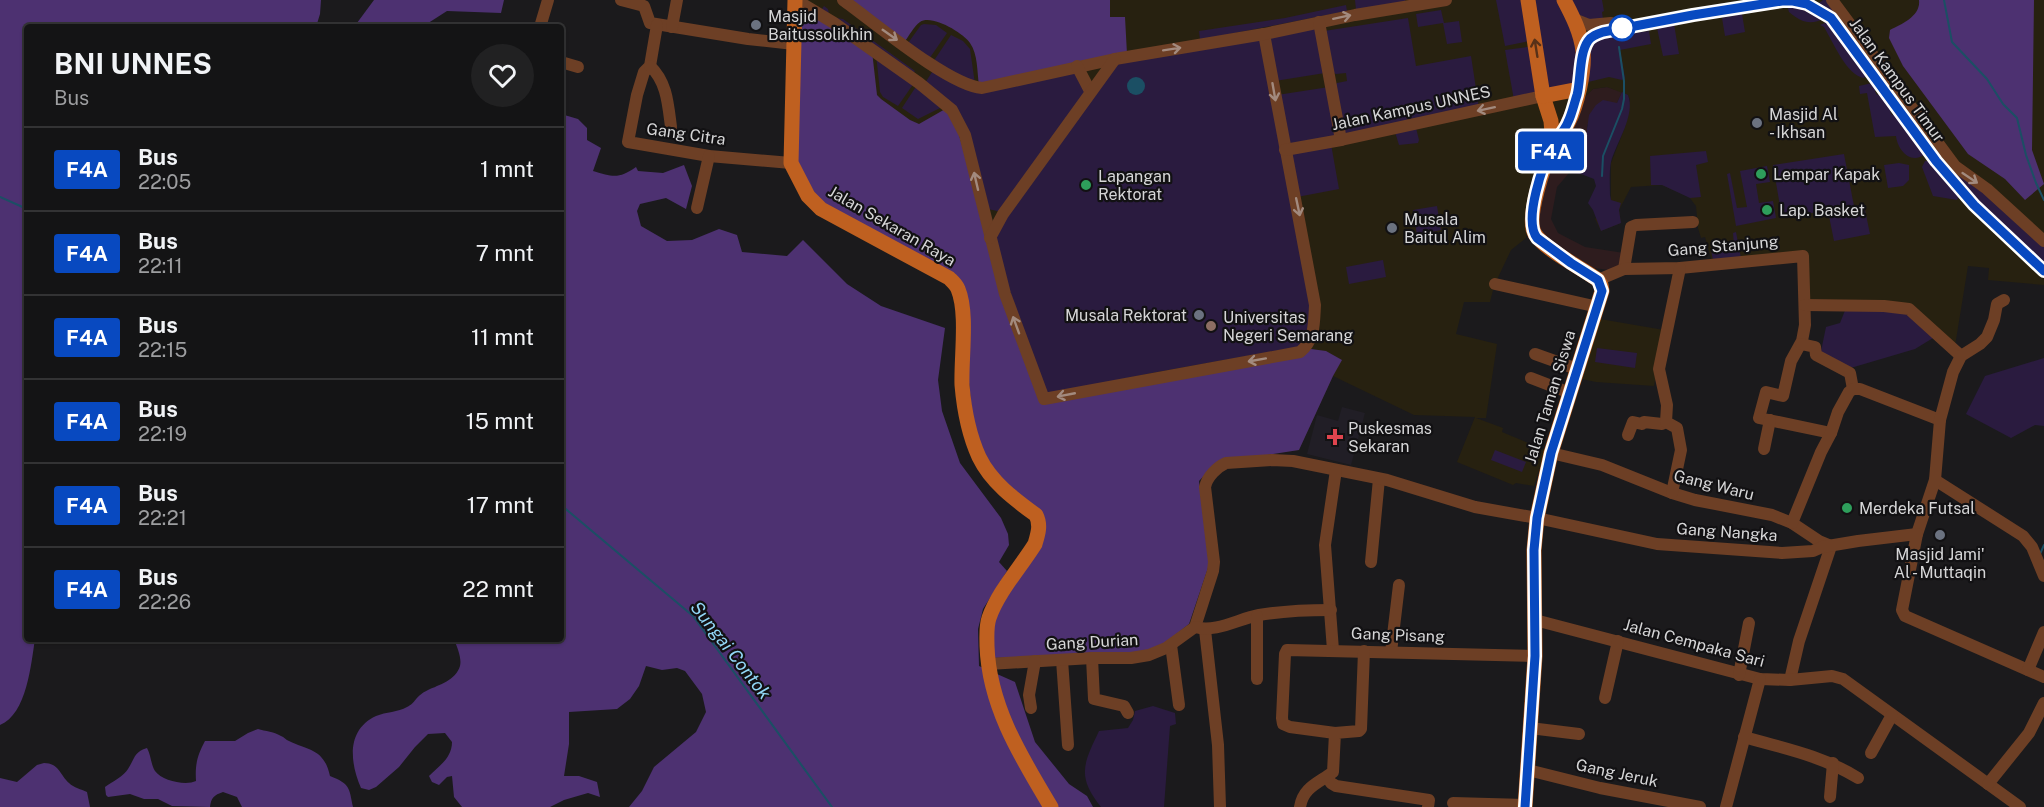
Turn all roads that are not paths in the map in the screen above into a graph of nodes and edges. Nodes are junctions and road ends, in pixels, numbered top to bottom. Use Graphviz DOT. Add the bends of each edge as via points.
graph roads {
  1 [pos="548,0"];
  2 [pos="621,0"];
  3 [pos="677,0"];
  4 [pos="843,0"];
  5 [pos="1446,0"];
  6 [pos="1528,0"];
  7 [pos="1564,0"];
  8 [pos="1739,0"];
  9 [pos="1832,0"];
  10 [pos="800,1"];
  11 [pos="1815,3"];
  12 [pos="1709,8"];
  13 [pos="1676,13"];
  14 [pos="1574,19"];
  15 [pos="1319,22"];
  16 [pos="541,24"];
  17 [pos="657,25"];
  18 [pos="672,27"];
  19 [pos="1264,34"];
  20 [pos="794,44"];
  21 [pos="1583,52"];
  22 [pos="1114,59"];
  23 [pos="564,63"];
  24 [pos="650,66"];
  25 [pos="1077,66"];
  26 [pos="578,67"];
  27 [pos="1579,89"];
  28 [pos="1090,91"];
  29 [pos="1543,96"];
  30 [pos="671,127"];
  31 [pos="1341,140"];
  32 [pos="1553,145"];
  33 [pos="1286,150"];
  34 [pos="709,156"];
  35 [pos="791,163"];
  36 [pos="1990,193"];
  37 [pos="1976,206"];
  38 [pos="697,208"];
  39 [pos="982,210"];
  40 [pos="1003,214"];
  41 [pos="1693,222"];
  42 [pos="990,238"];
  43 [pos="2044,241"];
  44 [pos="1680,267"];
  45 [pos="1624,269"];
  46 [pos="2044,271"];
  47 [pos="1598,280"];
  48 [pos="1495,284"];
  49 [pos="2004,300"];
  50 [pos="1805,305"];
  51 [pos="1598,307"];
  52 [pos="1801,344"];
  53 [pos="1535,354"];
  54 [pos="1961,356"];
  55 [pos="1578,369"];
  56 [pos="1531,378"];
  57 [pos="1852,389"];
  58 [pos="1570,393"];
  59 [pos="1765,419"];
  60 [pos="1940,420"];
  61 [pos="1666,422"];
  62 [pos="1831,433"];
  63 [pos="1628,435"];
  64 [pos="1764,449"];
  65 [pos="1551,453"];
  66 [pos="1336,470"];
  67 [pos="1379,479"];
  68 [pos="1935,480"];
  69 [pos="1672,494"];
  70 [pos="1537,518"];
  71 [pos="1792,523"];
  72 [pos="1917,534"];
  73 [pos="1831,546"];
  74 [pos="2040,555"];
  75 [pos="1371,562"];
  76 [pos="1399,585"];
  77 [pos="1330,610"];
  78 [pos="1257,616"];
  79 [pos="1535,620"];
  80 [pos="1749,623"];
  81 [pos="1200,629"];
  82 [pos="2044,632"];
  83 [pos="1618,641"];
  84 [pos="1171,645"];
  85 [pos="1333,650"];
  86 [pos="1364,651"];
  87 [pos="1391,652"];
  88 [pos="1535,656"];
  89 [pos="1092,658"];
  90 [pos="1062,660"];
  91 [pos="1035,661"];
  92 [pos="988,664"];
  93 [pos="2028,670"];
  94 [pos="1739,675"];
  95 [pos="2044,677"];
  96 [pos="1257,679"];
  97 [pos="1760,679"];
  98 [pos="1790,680"];
  99 [pos="1605,698"];
  100 [pos="2044,703"];
  101 [pos="1179,705"];
  102 [pos="1031,708"];
  103 [pos="1128,713"];
  104 [pos="1892,715"];
  105 [pos="1530,728"];
  106 [pos="1335,733"];
  107 [pos="1579,734"];
  108 [pos="1744,737"];
  109 [pos="1068,745"];
  110 [pos="1871,753"];
  111 [pos="1833,763"];
  112 [pos="1528,770"];
  113 [pos="1327,777"];
  114 [pos="1858,778"];
  115 [pos="1988,784"];
  116 [pos="1830,801"];
  117 [pos="1453,803"];
  118 [pos="1429,804"];
  119 [pos="1525,806"];
  120 [pos="1051,807"];
  121 [pos="1220,807"];
  122 [pos="1300,807"];
  123 [pos="1700,807"];
  124 [pos="1726,807"];
  125 [pos="2020,807"];
  1 -- 16 [label="street"];
  2 -- 17 [label="street" via="644,6 650,23"];
  3 -- 18 [label="street"];
  4 -- 25 [label="street, one-way" via="927,62 971,86 988,87"];
  15 -- 5 [label="street, one-way"];
  29 -- 6 [label="main road, one-way"];
  7 -- 14 [label="main road"];
  8 -- 12 [label="street"];
  9 -- 36 [label="street, Jalan Kampus Timur, one-way" via="1947,158"];
  10 -- 20 [label="main road"];
  39 -- 10 [label="street, one-way" via="965,135 952,110"];
  11 -- 12 [label="street, Jalan Kampus Timur" via="1782,1"];
  11 -- 37 [label="street, Jalan Kampus Timur" via="1835,22 1915,133"];
  12 -- 13 [label="street"];
  13 -- 14 [label="street" via="1598,25"];
  13 -- 21 [label="street" via="1603,32 1590,38"];
  14 -- 21 [label="main road"];
  15 -- 19 [label="street"];
  15 -- 31 [label="street"];
  17 -- 18 [label="street"];
  17 -- 24 [label="street, Gang Citra"];
  18 -- 20 [label="street"];
  22 -- 19 [label="street, one-way"];
  19 -- 33 [label="street, one-way"];
  20 -- 35 [label="main road"];
  21 -- 27 [label="main road"];
  22 -- 25 [label="street"];
  22 -- 28 [label="street"];
  23 -- 26 [label="street"];
  24 -- 30 [label="street" via="662,81"];
  24 -- 34 [label="street, Gang Citra" via="644,72 627,141"];
  25 -- 28 [label="street"];
  27 -- 29 [label="main road"];
  27 -- 32 [label="main road" via="1568,122"];
  28 -- 40 [label="street"];
  29 -- 31 [label="street, Jalan Kampus UNNES, one-way"];
  29 -- 32 [label="main road"];
  31 -- 33 [label="street, Jalan Kampus UNNES"];
  32 -- 47 [label="main road" via="1538,186 1532,228 1537,238"];
  33 -- 42 [label="street, one-way" via="1315,305 1314,332 1300,352 1044,399 1005,294"];
  34 -- 35 [label="street, Gang Citra"];
  34 -- 38 [label="street"];
  35 -- 92 [label="main road, Jalan Sekaran Raya" via="808,196 821,209 949,278 958,290 962,386 971,433 987,470 1002,488 1036,515 1039,527 1035,544 989,617"];
  36 -- 37 [label="street" via="1986,206"];
  36 -- 43 [label="street, Jalan Kampus Timur"];
  37 -- 46 [label="street, Jalan Kampus Timur"];
  39 -- 40 [label="street"];
  39 -- 42 [label="street"];
  40 -- 42 [label="street"];
  41 -- 45 [label="street" via="1631,227"];
  44 -- 45 [label="street, Gang Stanjung"];
  44 -- 50 [label="street, Gang Stanjung" via="1802,256"];
  44 -- 61 [label="street" via="1659,369 1667,405"];
  45 -- 47 [label="street, Gang Stanjung"];
  47 -- 51 [label="main road, Jalan Taman Siswa" via="1602,291"];
  48 -- 51 [label="street"];
  49 -- 54 [label="street" via="1997,304 1987,337"];
  50 -- 52 [label="street"];
  50 -- 54 [label="street" via="1909,309"];
  51 -- 55 [label="main road, Jalan Taman Siswa"];
  52 -- 57 [label="street" via="1815,347 1816,355 1850,373"];
  52 -- 59 [label="street" via="1791,361 1784,396 1766,392"];
  53 -- 55 [label="street"];
  54 -- 60 [label="street" via="1950,379"];
  55 -- 58 [label="main road, Jalan Taman Siswa"];
  56 -- 58 [label="street"];
  57 -- 60 [label="street"];
  57 -- 62 [label="street"];
  58 -- 65 [label="main road, Jalan Taman Siswa"];
  59 -- 62 [label="street"];
  59 -- 64 [label="street"];
  60 -- 68 [label="street"];
  61 -- 63 [label="street" via="1633,422"];
  61 -- 69 [label="street" via="1678,429 1681,445"];
  62 -- 71 [label="street"];
  65 -- 69 [label="street, Gang Waru" via="1602,465"];
  65 -- 70 [label="main road, Jalan Taman Siswa"];
  66 -- 67 [label="street, Gang Nangka"];
  66 -- 77 [label="street, Gang Pisang" via="1325,545"];
  66 -- 81 [label="street, Gang Nangka" via="1293,461 1226,463 1208,480 1205,487 1214,562"];
  67 -- 70 [label="street, Gang Nangka" via="1475,507"];
  67 -- 75 [label="street"];
  68 -- 72 [label="street"];
  68 -- 74 [label="street" via="2019,532"];
  69 -- 71 [label="street, Gang Waru" via="1772,515"];
  70 -- 73 [label="street, Gang Nangka" via="1657,544 1782,553"];
  70 -- 79 [label="main road, Jalan Taman Siswa"];
  71 -- 73 [label="street, Gang Waru"];
  72 -- 73 [label="street, Gang Nangka"];
  72 -- 93 [label="street" via="1902,610 1908,619"];
  73 -- 98 [label="street"];
  76 -- 87 [label="street"];
  77 -- 78 [label="street, Gang Durian"];
  77 -- 85 [label="street, Gang Pisang"];
  78 -- 81 [label="street, Gang Durian"];
  78 -- 96 [label="street"];
  79 -- 83 [label="street, Jalan Cempaka Sari"];
  79 -- 88 [label="main road, Jalan Taman Siswa"];
  80 -- 94 [label="street"];
  81 -- 84 [label="street, Gang Durian"];
  81 -- 121 [label="street" via="1218,745"];
  82 -- 93 [label="street"];
  83 -- 94 [label="street, Jalan Cempaka Sari"];
  83 -- 99 [label="street"];
  84 -- 89 [label="street, Gang Durian" via="1158,653 1131,658"];
  84 -- 101 [label="street"];
  85 -- 86 [label="street, Gang Pisang"];
  85 -- 106 [label="street" via="1287,650 1282,720 1290,727"];
  86 -- 87 [label="street, Gang Pisang"];
  86 -- 106 [label="street" via="1361,729"];
  87 -- 88 [label="street, Gang Pisang"];
  88 -- 105 [label="main road, Jalan Taman Siswa"];
  89 -- 90 [label="street, Gang Durian"];
  89 -- 103 [label="street" via="1094,699 1124,705"];
  90 -- 91 [label="street, Gang Durian"];
  90 -- 109 [label="street"];
  91 -- 92 [label="street, Gang Durian"];
  91 -- 102 [label="street" via="1029,695"];
  92 -- 120 [label="main road, Jalan Sekaran Raya" via="995,696 1018,752"];
  93 -- 95 [label="street"];
  94 -- 97 [label="street, Jalan Cempaka Sari"];
  97 -- 98 [label="street, Jalan Cempaka Sari"];
  97 -- 108 [label="street"];
  98 -- 104 [label="street, Jalan Cempaka Sari" via="1837,676"];
  100 -- 115 [label="street" via="2029,733"];
  104 -- 110 [label="street"];
  104 -- 115 [label="street, Jalan Cempaka Sari"];
  105 -- 107 [label="street"];
  105 -- 112 [label="main road, Jalan Taman Siswa"];
  106 -- 113 [label="street" via="1334,769"];
  108 -- 111 [label="street"];
  108 -- 124 [label="street"];
  111 -- 114 [label="street"];
  111 -- 116 [label="street"];
  112 -- 119 [label="main road, Jalan Taman Siswa"];
  112 -- 123 [label="street, Gang Jeruk"];
  113 -- 118 [label="street" via="1336,786"];
  113 -- 122 [label="street" via="1308,788"];
  115 -- 125 [label="street, Jalan Cempaka Sari"];
  117 -- 119 [label="street"];
}
